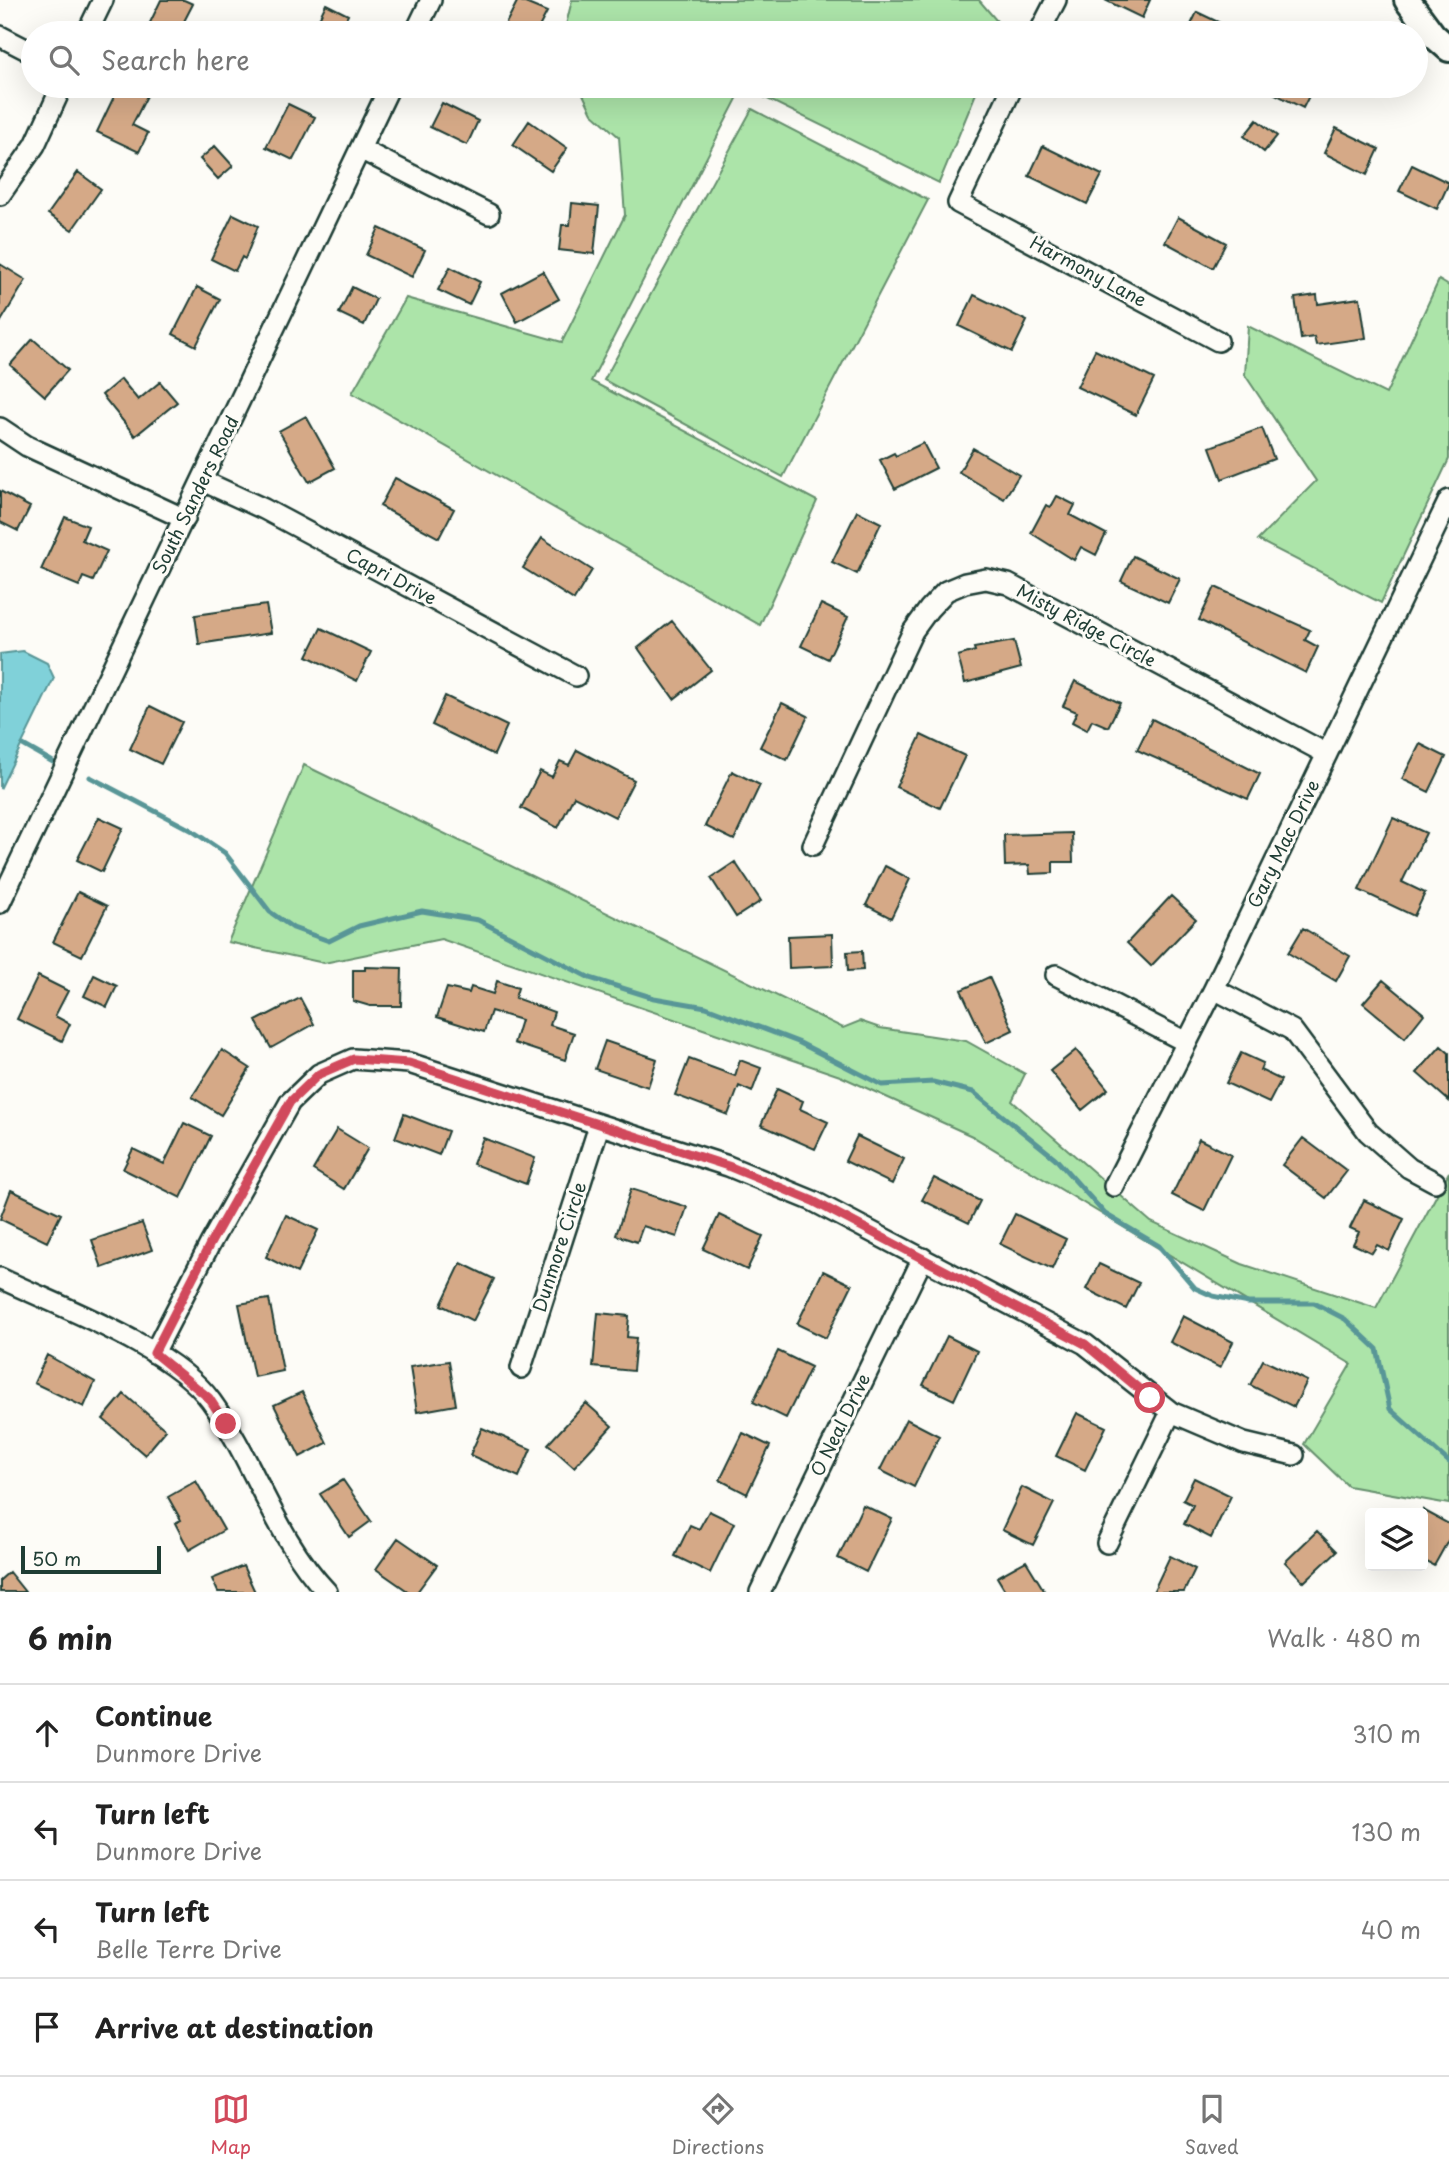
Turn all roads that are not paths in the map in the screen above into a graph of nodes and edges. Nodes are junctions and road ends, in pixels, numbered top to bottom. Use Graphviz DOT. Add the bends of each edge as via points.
graph roads {
  1 [pos="103,0"];
  2 [pos="431,0"];
  3 [pos="1056,0"];
  4 [pos="1407,0"];
  5 [pos="93,21"];
  6 [pos="421,21"];
  7 [pos="1045,21"];
  8 [pos="1423,21"];
  9 [pos="1428,27"];
  10 [pos="0,36"];
  11 [pos="21,47"];
  12 [pos="1449,49"];
  13 [pos="57,98"];
  14 [pos="384,98"];
  15 [pos="1007,98"];
  16 [pos="360,149"];
  17 [pos="0,195"];
  18 [pos="489,214"];
  19 [pos="1218,341"];
  20 [pos="0,428"];
  21 [pos="204,481"];
  22 [pos="1449,500"];
  23 [pos="185,519"];
  24 [pos="576,676"];
  25 [pos="1327,754"];
  26 [pos="813,845"];
  27 [pos="0,903"];
  28 [pos="1056,975"];
  29 [pos="1214,989"];
  30 [pos="1186,1042"];
  31 [pos="599,1126"];
  32 [pos="1436,1182"];
  33 [pos="1114,1186"];
  34 [pos="923,1258"];
  35 [pos="0,1278"];
  36 [pos="154,1353"];
  37 [pos="522,1368"];
  38 [pos="1171,1412"];
  39 [pos="1294,1455"];
  40 [pos="1107,1543"];
  41 [pos="327,1592"];
  42 [pos="760,1592"];
  1 -- 5 [label="street"];
  2 -- 6 [label="street"];
  3 -- 7 [label="street"];
  4 -- 8 [label="street"];
  9 -- 12 [label="street"];
  10 -- 11 [label="street"];
  13 -- 17 [label="street" via="35,145"];
  14 -- 16 [label="street, South Sanders Road"];
  15 -- 19 [label="street, Harmony Lane" via="958,203"];
  16 -- 18 [label="street"];
  16 -- 21 [label="street, South Sanders Road"];
  20 -- 23 [label="street" via="27,446"];
  21 -- 23 [label="street, South Sanders Road"];
  21 -- 24 [label="street, Capri Drive"];
  22 -- 25 [label="street, Gary Mac Drive"];
  23 -- 27 [label="street, South Sanders Road"];
  25 -- 26 [label="street, Misty Ridge Circle" via="1008,584 986,579 946,592 913,631"];
  25 -- 29 [label="street, Gary Mac Drive"];
  28 -- 30 [label="street"];
  29 -- 30 [label="street, Gary Mac Drive"];
  29 -- 32 [label="street" via="1292,1030 1368,1132 1409,1168"];
  30 -- 33 [label="street, Gary Mac Drive"];
  31 -- 34 [label="street" via="728,1166 813,1201"];
  31 -- 36 [label="street" via="409,1063 354,1059 319,1074 290,1102"];
  31 -- 37 [label="street, Dunmore Circle"];
  34 -- 38 [label="street" via="1085,1344"];
  34 -- 42 [label="street, O Neal Drive"];
  35 -- 36 [label="street"];
  36 -- 41 [label="street" via="209,1398 289,1546"];
  38 -- 39 [label="street" via="1244,1443"];
  38 -- 40 [label="street"];
}
